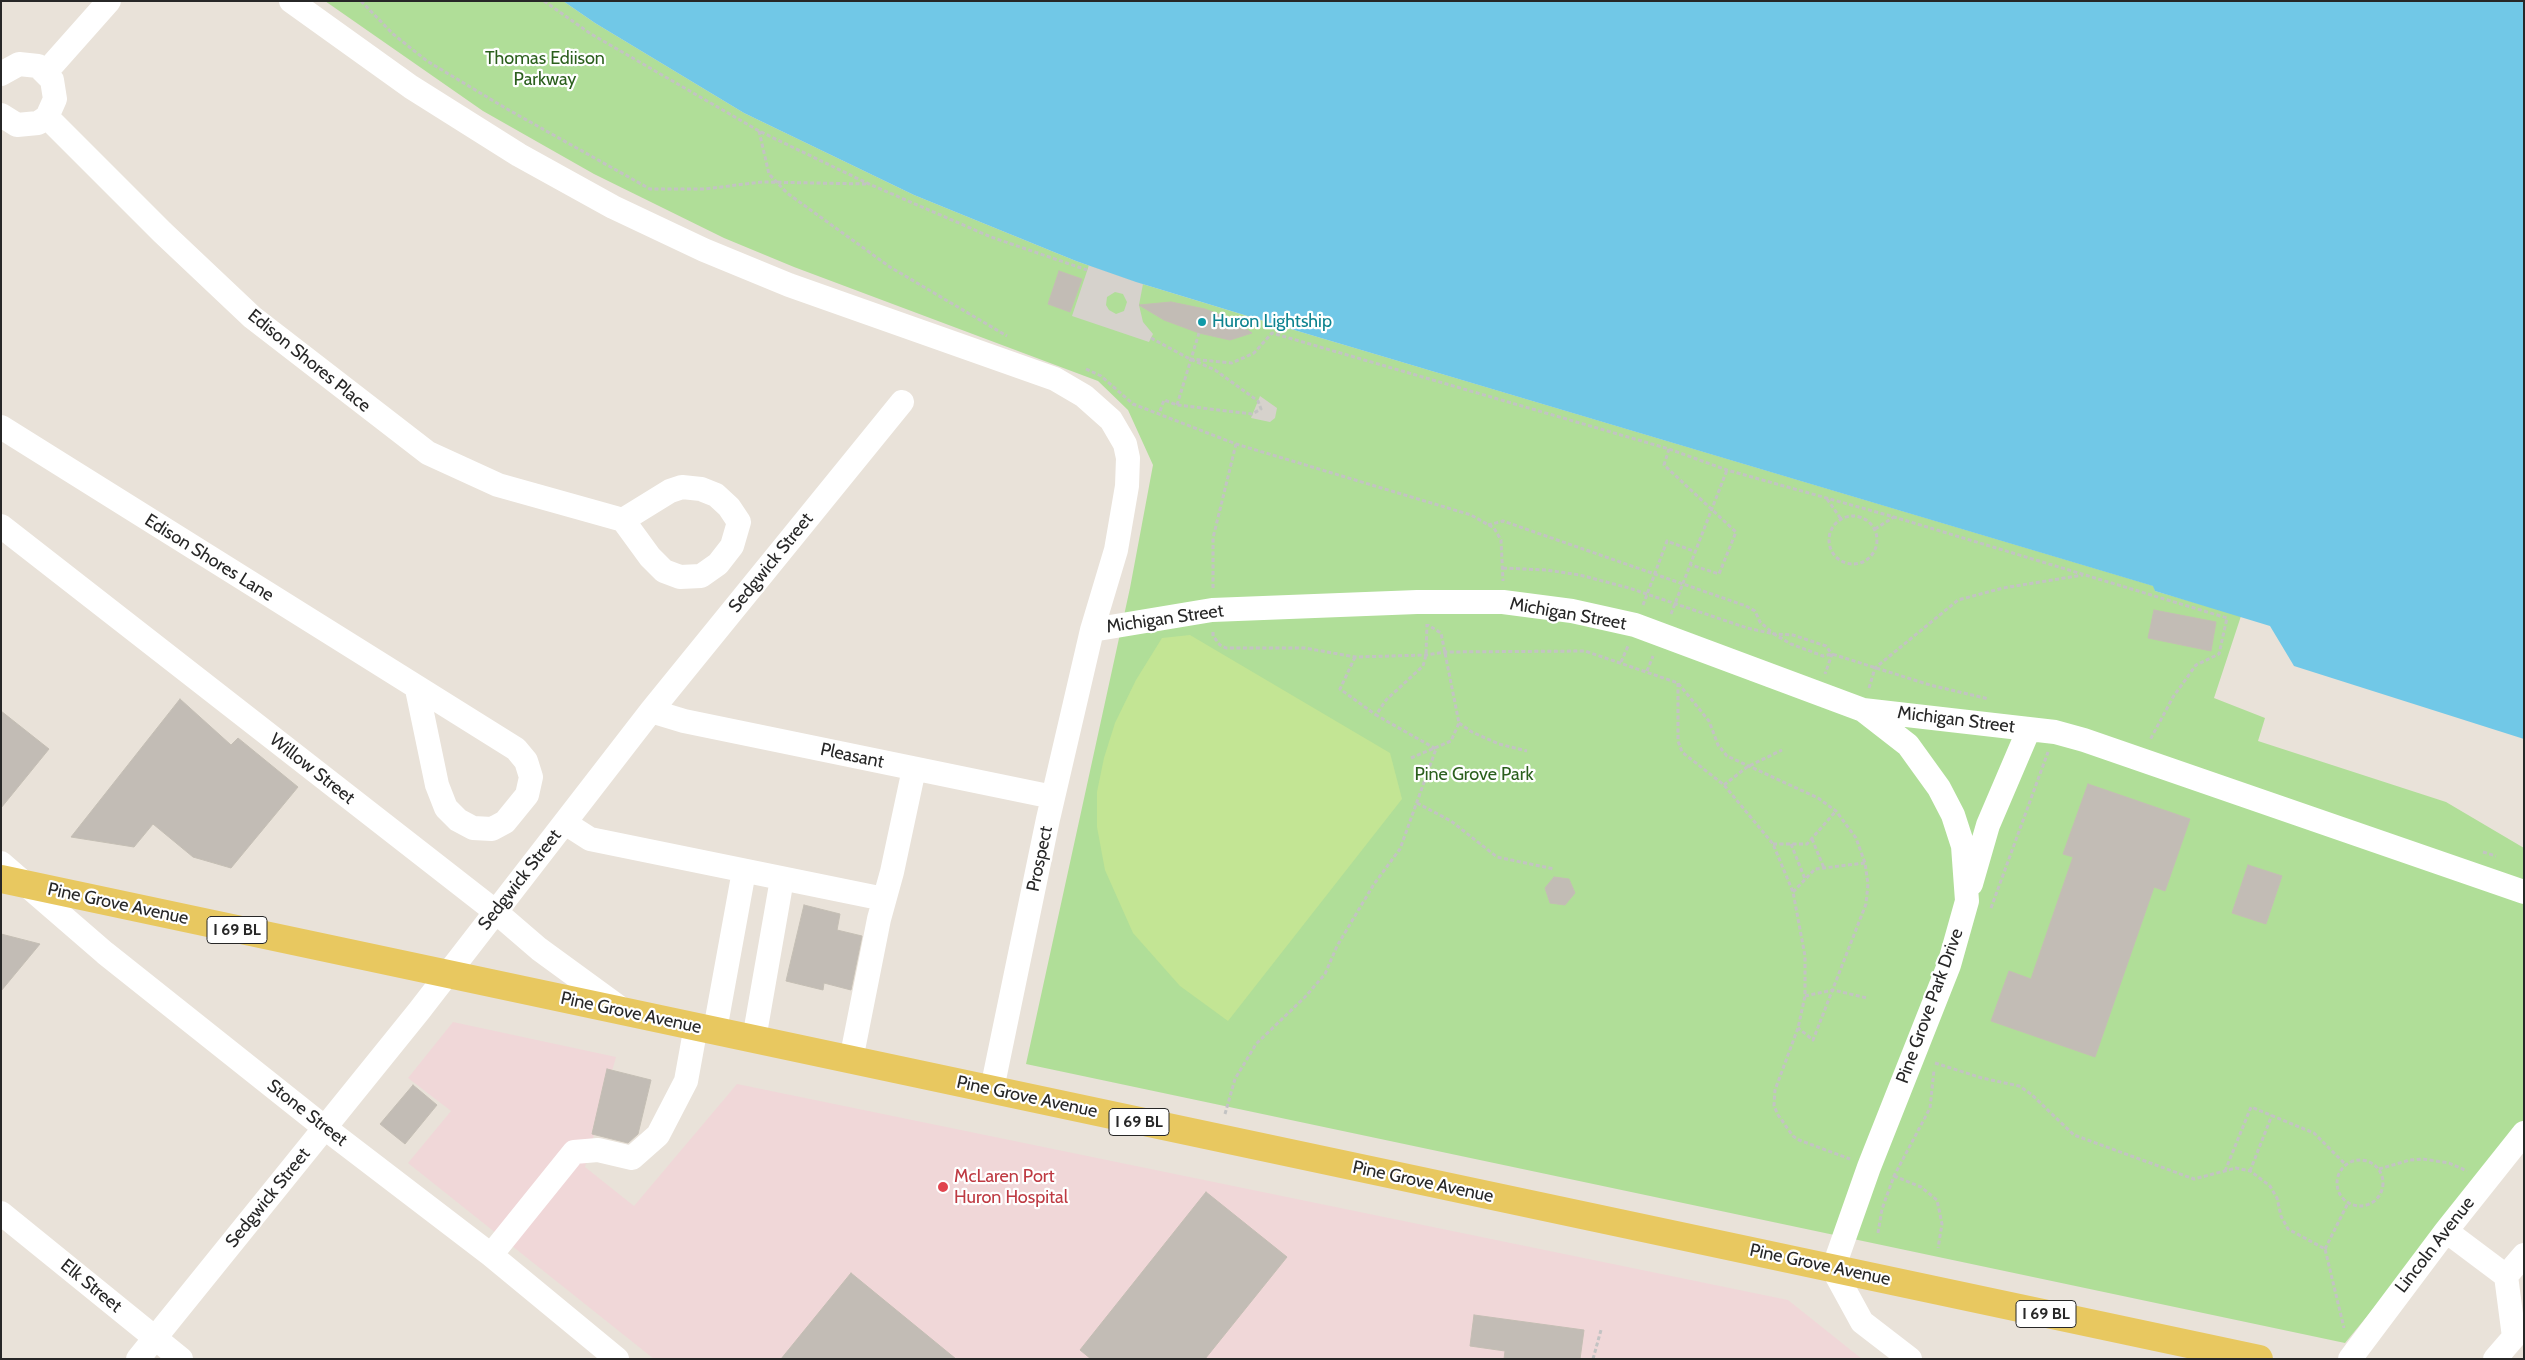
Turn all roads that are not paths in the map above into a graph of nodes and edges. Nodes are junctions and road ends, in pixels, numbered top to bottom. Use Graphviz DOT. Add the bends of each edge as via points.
graph roads {
  1 [pos="109,1"];
  2 [pos="291,1"];
  3 [pos="46,72"];
  4 [pos="2,73"];
  5 [pos="1,115"];
  6 [pos="47,117"];
  7 [pos="902,402"];
  8 [pos="1,427"];
  9 [pos="623,520"];
  10 [pos="1,526"];
  11 [pos="1092,630"];
  12 [pos="417,689"];
  13 [pos="1863,710"];
  14 [pos="651,711"];
  15 [pos="2029,729"];
  16 [pos="914,769"];
  17 [pos="1053,797"];
  18 [pos="565,823"];
  19 [pos="1,863"];
  20 [pos="744,871"];
  21 [pos="1,879"];
  22 [pos="782,879"];
  23 [pos="29,885"];
  24 [pos="2524,892"];
  25 [pos="884,899"];
  26 [pos="1967,901"];
  27 [pos="492,909"];
  28 [pos="446,974"];
  29 [pos="624,1011"];
  30 [pos="705,1028"];
  31 [pos="754,1039"];
  32 [pos="851,1060"];
  33 [pos="992,1089"];
  34 [pos="325,1128"];
  35 [pos="2524,1133"];
  36 [pos="2515,1160"];
  37 [pos="1,1213"];
  38 [pos="2446,1231"];
  39 [pos="491,1255"];
  40 [pos="2524,1255"];
  41 [pos="1833,1269"];
  42 [pos="2506,1276"];
  43 [pos="2519,1331"];
  44 [pos="155,1338"];
  45 [pos="138,1359"];
  46 [pos="181,1359"];
  47 [pos="617,1359"];
  48 [pos="1910,1359"];
  49 [pos="2259,1359"];
  50 [pos="2350,1359"];
  51 [pos="2495,1359"];
  1 -- 3 [label="street"];
  2 -- 11 [label="street, Prospect" via="411,87 519,155 613,208 789,285 1055,380 1084,396 1111,420 1125,444 1128,458 1128,486 1116,550"];
  3 -- 4 [label="street" via="38,66 19,64"];
  3 -- 6 [label="street" via="56,89 53,108"];
  5 -- 6 [label="street" via="17,125 28,126"];
  6 -- 9 [label="street, Edison Shores Place" via="252,317 428,453 498,485"];
  7 -- 14 [label="street, Sedgwick Street"];
  8 -- 12 [label="street, Edison Shores Lane"];
  9 -- 9 [label="street" via="682,487 701,488 716,496 739,522 732,546 718,564 701,576 680,577 664,571"];
  10 -- 27 [label="street, Willow Street"];
  11 -- 13 [label="street, Michigan Street" via="1212,610 1417,602 1527,604 1635,625"];
  11 -- 17 [label="street, Prospect"];
  12 -- 12 [label="street, Edison Shores Lane" via="437,785 446,808 473,828 492,828 505,822 527,795 531,777 526,761 516,749"];
  13 -- 15 [label="street, Michigan Street"];
  13 -- 26 [label="street, Pine Grove Park Drive" via="1908,745 1939,788 1953,815 1963,846"];
  14 -- 16 [label="street, Pleasant" via="684,721"];
  14 -- 18 [label="street, Sedgwick Street"];
  15 -- 24 [label="street, Michigan Street" via="2084,740"];
  15 -- 26 [label="street" via="1988,825"];
  16 -- 17 [label="street, Pleasant"];
  16 -- 25 [label="street"];
  17 -- 33 [label="street, Prospect"];
  18 -- 20 [label="street" via="590,839"];
  18 -- 27 [label="street, Sedgwick Street"];
  19 -- 23 [label="street, Stone Street"];
  20 -- 22 [label="street"];
  20 -- 30 [label="street"];
  21 -- 23 [label="main road, Pine Grove Avenue / I 69 BL"];
  22 -- 25 [label="street"];
  22 -- 31 [label="street"];
  23 -- 28 [label="main road, Pine Grove Avenue / I 69 BL"];
  23 -- 34 [label="street, Stone Street" via="105,953"];
  25 -- 32 [label="street"];
  26 -- 41 [label="street, Pine Grove Park Drive" via="1949,965 1869,1167"];
  27 -- 28 [label="street, Sedgwick Street"];
  27 -- 29 [label="street, Willow Street"];
  28 -- 29 [label="main road, Pine Grove Avenue / I 69 BL"];
  28 -- 34 [label="street, Sedgwick Street"];
  29 -- 30 [label="main road, Pine Grove Avenue / I 69 BL"];
  30 -- 31 [label="main road, Pine Grove Avenue / I 69 BL"];
  30 -- 39 [label="street" via="686,1081 658,1134 632,1158 598,1150 574,1152"];
  31 -- 32 [label="main road, Pine Grove Avenue / I 69 BL"];
  32 -- 33 [label="main road, Pine Grove Avenue / I 69 BL"];
  33 -- 41 [label="main road, Pine Grove Avenue / I 69 BL"];
  34 -- 39 [label="street, Stone Street"];
  34 -- 44 [label="street, Sedgwick Street"];
  35 -- 36 [label="street, Lincoln Avenue"];
  36 -- 38 [label="street, Lincoln Avenue" via="2486,1180"];
  37 -- 44 [label="street, Elk Street"];
  38 -- 42 [label="street"];
  38 -- 50 [label="street, Lincoln Avenue"];
  39 -- 47 [label="street, Stone Street"];
  40 -- 42 [label="street"];
  41 -- 48 [label="street" via="1862,1322"];
  41 -- 49 [label="main road, Pine Grove Avenue / I 69 BL"];
  42 -- 43 [label="street"];
  43 -- 51 [label="street"];
  44 -- 45 [label="street, Sedgwick Street"];
  44 -- 46 [label="street, Elk Street"];
}
